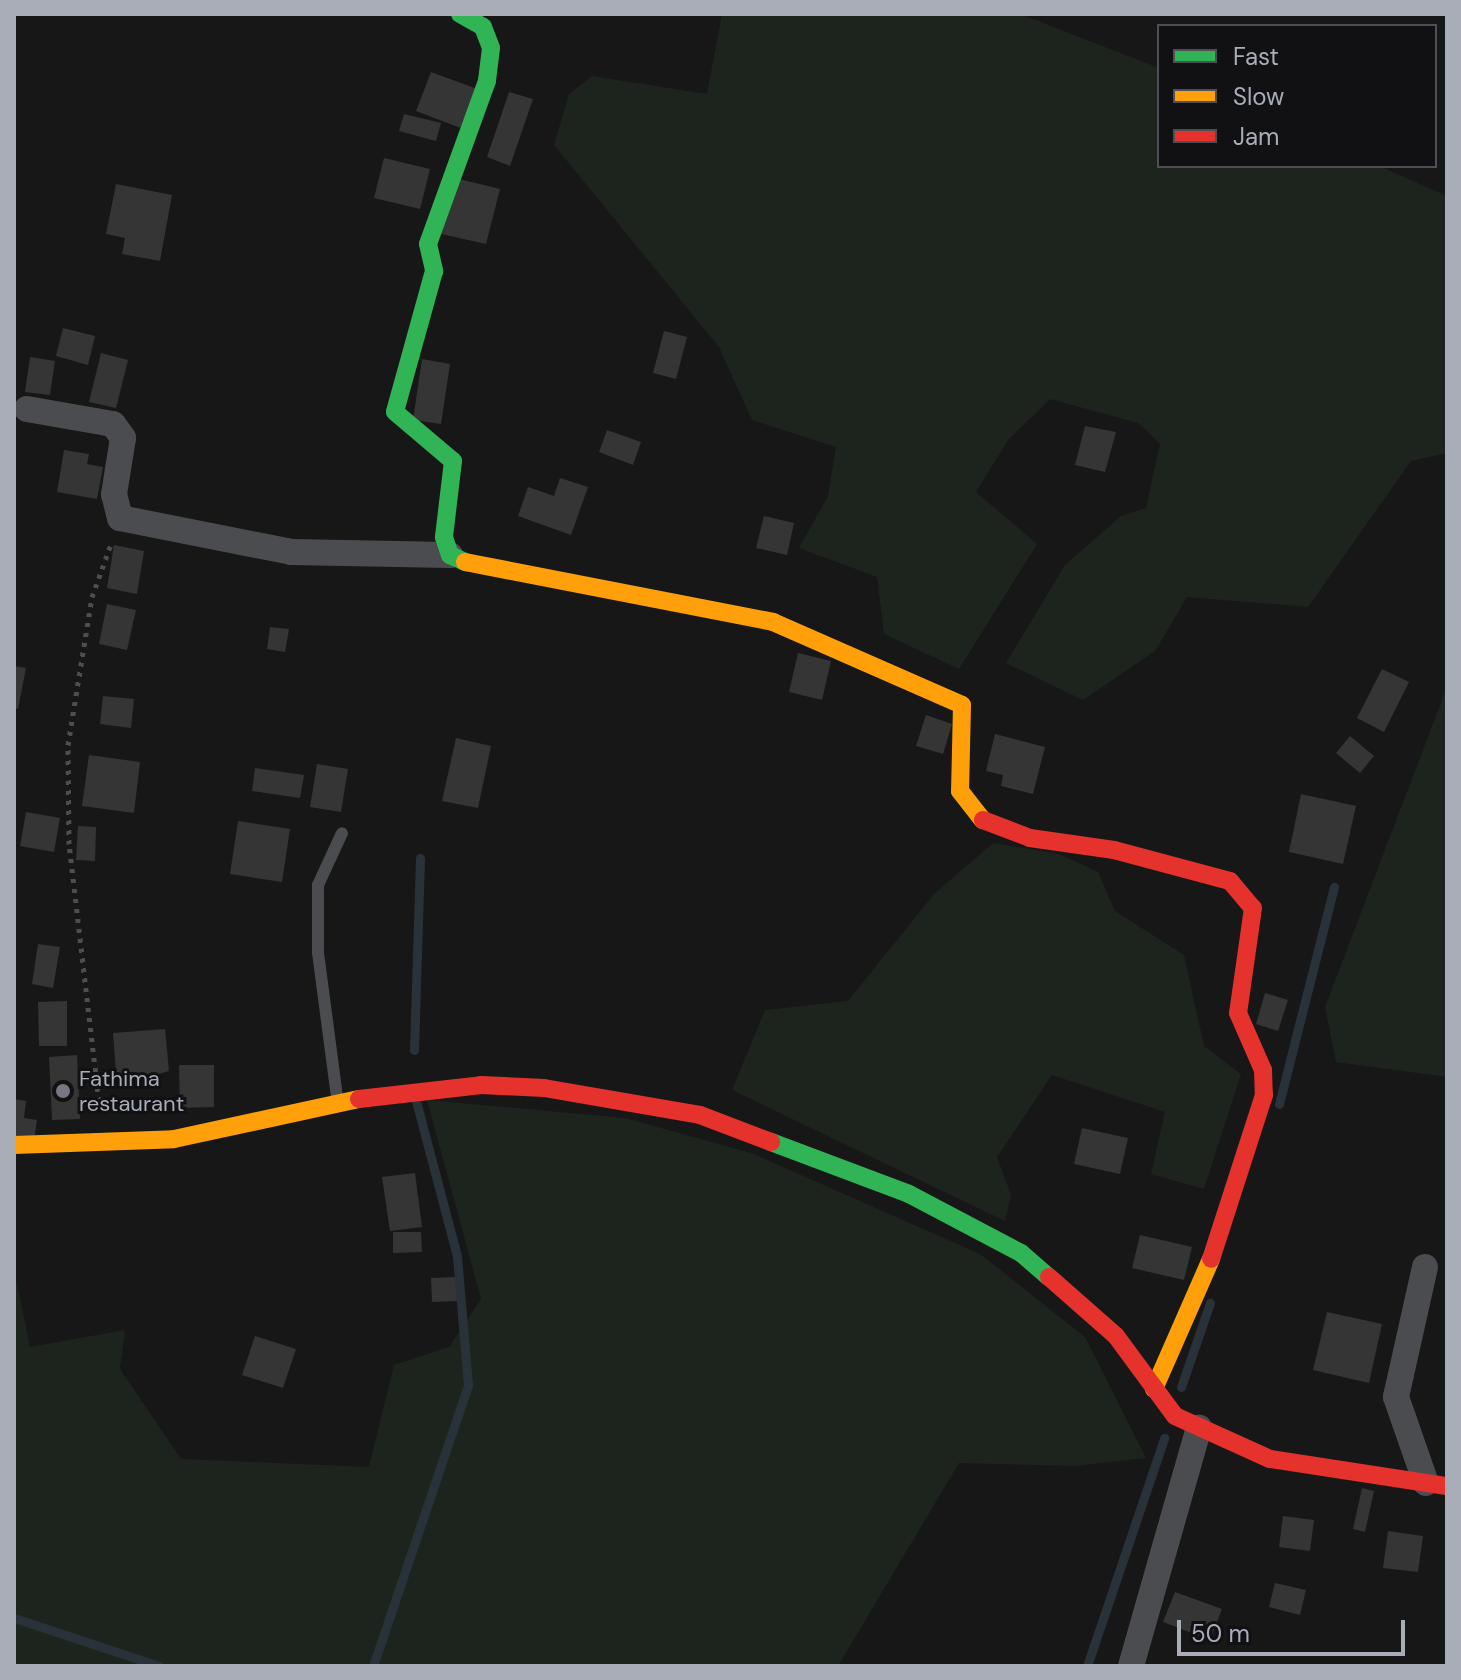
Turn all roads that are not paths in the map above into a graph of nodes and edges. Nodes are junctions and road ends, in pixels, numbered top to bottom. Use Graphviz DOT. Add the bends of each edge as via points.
graph roads {
  1 [pos="460,14"];
  2 [pos="27,409"];
  3 [pos="450,555"];
  4 [pos="342,833"];
  5 [pos="337,1101"];
  6 [pos="14,1145"];
  7 [pos="1425,1267"];
  8 [pos="1154,1389"];
  9 [pos="1199,1427"];
  10 [pos="1436,1484"];
  11 [pos="1131,1666"];
  1 -- 3 [label="street" via="483,27 491,48 487,81 428,244 434,271 395,412 453,461 444,537"];
  2 -- 3 [label="street" via="113,424 123,438 114,494 120,518 291,552"];
  3 -- 8 [label="street" via="476,567 604,584 773,622 867,661 962,705 960,791 978,818 1030,838 1114,850 1230,881 1246,899 1253,908 1238,1013 1263,1070 1264,1095 1232,1210"];
  4 -- 5 [label="lane" via="318,885 318,952"];
  5 -- 6 [label="street" via="174,1139"];
  5 -- 8 [label="street" via="434,1087 544,1088 741,1126 909,1194 1021,1253 1116,1336"];
  7 -- 10 [label="street" via="1396,1397"];
  8 -- 9 [label="street" via="1175,1416"];
  9 -- 10 [label="street" via="1270,1459"];
  9 -- 11 [label="street"];
}
